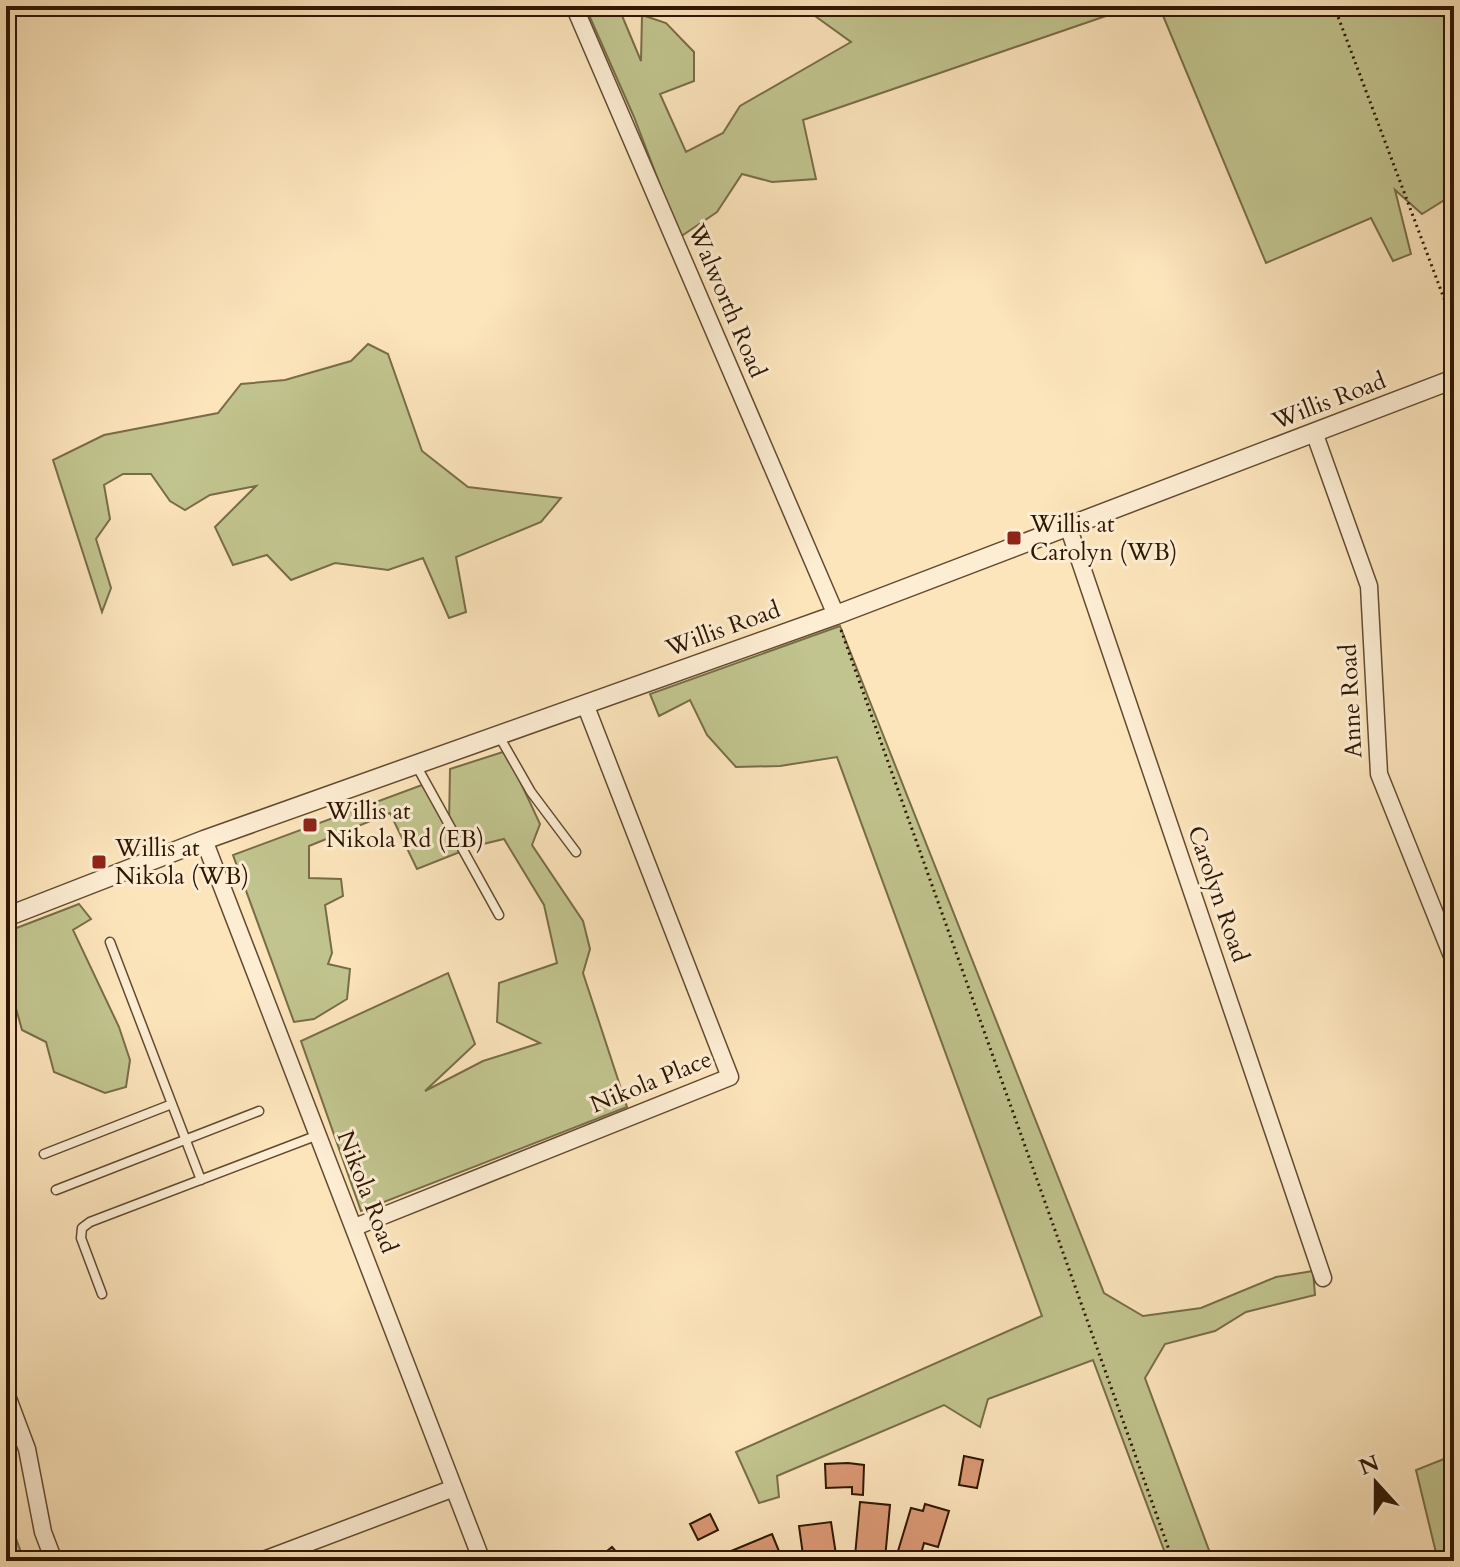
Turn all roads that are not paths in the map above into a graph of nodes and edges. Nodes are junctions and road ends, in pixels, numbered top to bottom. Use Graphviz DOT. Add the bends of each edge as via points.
graph roads {
  1 [pos="574,6"];
  2 [pos="1454,379"];
  3 [pos="1314,432"];
  4 [pos="1068,526"];
  5 [pos="836,615"];
  6 [pos="585,704"];
  7 [pos="499,735"];
  8 [pos="416,765"];
  9 [pos="204,840"];
  10 [pos="576,852"];
  11 [pos="499,915"];
  12 [pos="6,917"];
  13 [pos="110,942"];
  14 [pos="1454,961"];
  15 [pos="172,1104"];
  16 [pos="259,1111"];
  17 [pos="319,1135"];
  18 [pos="185,1138"];
  19 [pos="44,1154"];
  20 [pos="201,1180"];
  21 [pos="56,1190"];
  22 [pos="355,1227"];
  23 [pos="1323,1278"];
  24 [pos="102,1294"];
  25 [pos="6,1393"];
  26 [pos="454,1488"];
  27 [pos="54,1561"];
  28 [pos="261,1561"];
  29 [pos="482,1561"];
  1 -- 5 [label="street, Walworth Road"];
  2 -- 3 [label="street, Willis Road"];
  3 -- 4 [label="street, Willis Road"];
  3 -- 14 [label="street, Anne Road" via="1369,586 1379,774"];
  4 -- 5 [label="street, Willis Road"];
  4 -- 23 [label="street, Carolyn Road"];
  5 -- 6 [label="street, Willis Road"];
  6 -- 7 [label="street, Willis Road"];
  6 -- 22 [label="street, Nikola Place" via="730,1077"];
  7 -- 8 [label="street, Willis Road"];
  7 -- 10 [label="lane" via="531,792"];
  8 -- 9 [label="street, Willis Road"];
  8 -- 11 [label="lane"];
  9 -- 12 [label="street, Willis Road"];
  9 -- 17 [label="street, Nikola Road"];
  13 -- 15 [label="lane"];
  15 -- 18 [label="lane"];
  15 -- 19 [label="lane"];
  16 -- 18 [label="lane"];
  17 -- 20 [label="lane"];
  17 -- 22 [label="street, Nikola Road"];
  18 -- 20 [label="lane"];
  18 -- 21 [label="lane"];
  20 -- 24 [label="lane" via="82,1228"];
  22 -- 26 [label="street, Nikola Road"];
  25 -- 27 [label="street" via="27,1449"];
  26 -- 28 [label="street"];
  26 -- 29 [label="street, Nikola Road"];
}
